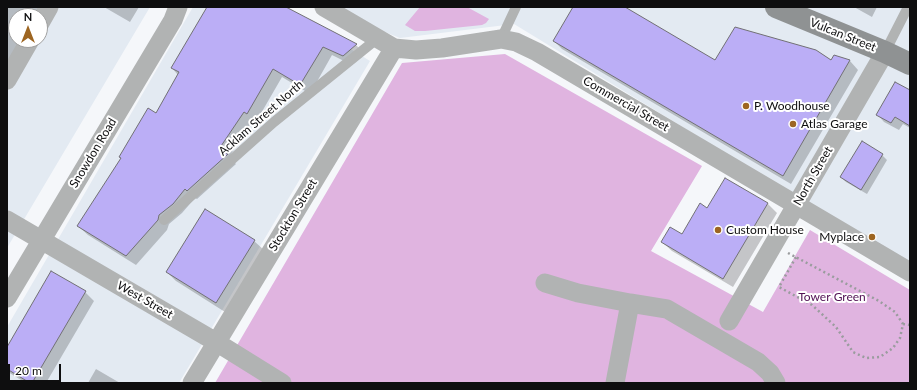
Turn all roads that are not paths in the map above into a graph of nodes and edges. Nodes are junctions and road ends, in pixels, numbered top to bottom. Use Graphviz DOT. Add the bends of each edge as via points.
graph roads {
  1 [pos="178,7"];
  2 [pos="324,7"];
  3 [pos="516,7"];
  4 [pos="776,7"];
  5 [pos="908,7"];
  6 [pos="378,38"];
  7 [pos="500,39"];
  8 [pos="25,48"];
  9 [pos="394,48"];
  10 [pos="885,52"];
  11 [pos="910,64"];
  12 [pos="7,80"];
  13 [pos="797,205"];
  14 [pos="7,220"];
  15 [pos="164,220"];
  16 [pos="41,240"];
  17 [pos="910,272"];
  18 [pos="545,283"];
  19 [pos="7,298"];
  20 [pos="630,303"];
  21 [pos="728,321"];
  22 [pos="216,342"];
  23 [pos="192,383"];
  24 [pos="282,383"];
  25 [pos="615,383"];
  26 [pos="776,383"];
  1 -- 16 [label="street, Snowdon Road" via="173,20"];
  2 -- 6 [label="street, Commercial Street"];
  3 -- 7 [label="lane"];
  4 -- 10 [label="street, Vulcan Street"];
  5 -- 10 [label="lane"];
  6 -- 9 [label="street, Commercial Street"];
  6 -- 15 [label="lane, Acklam Street North" via="274,122"];
  7 -- 9 [label="street, Commercial Street" via="442,48"];
  7 -- 13 [label="street, Commercial Street" via="516,42 537,52"];
  8 -- 12 [label="street"];
  9 -- 22 [label="street, Stockton Street"];
  10 -- 11 [label="street, Vulcan Street"];
  10 -- 13 [label="street, North Street"];
  13 -- 17 [label="street, Commercial Street"];
  13 -- 21 [label="street, North Street"];
  14 -- 16 [label="street, West Street"];
  16 -- 19 [label="street, Snowdon Road"];
  16 -- 22 [label="street, West Street"];
  18 -- 20 [label="street" via="578,293"];
  20 -- 25 [label="street"];
  20 -- 26 [label="street" via="667,309 758,362"];
  22 -- 23 [label="street, Stockton Street"];
  22 -- 24 [label="street, West Street"];
}
